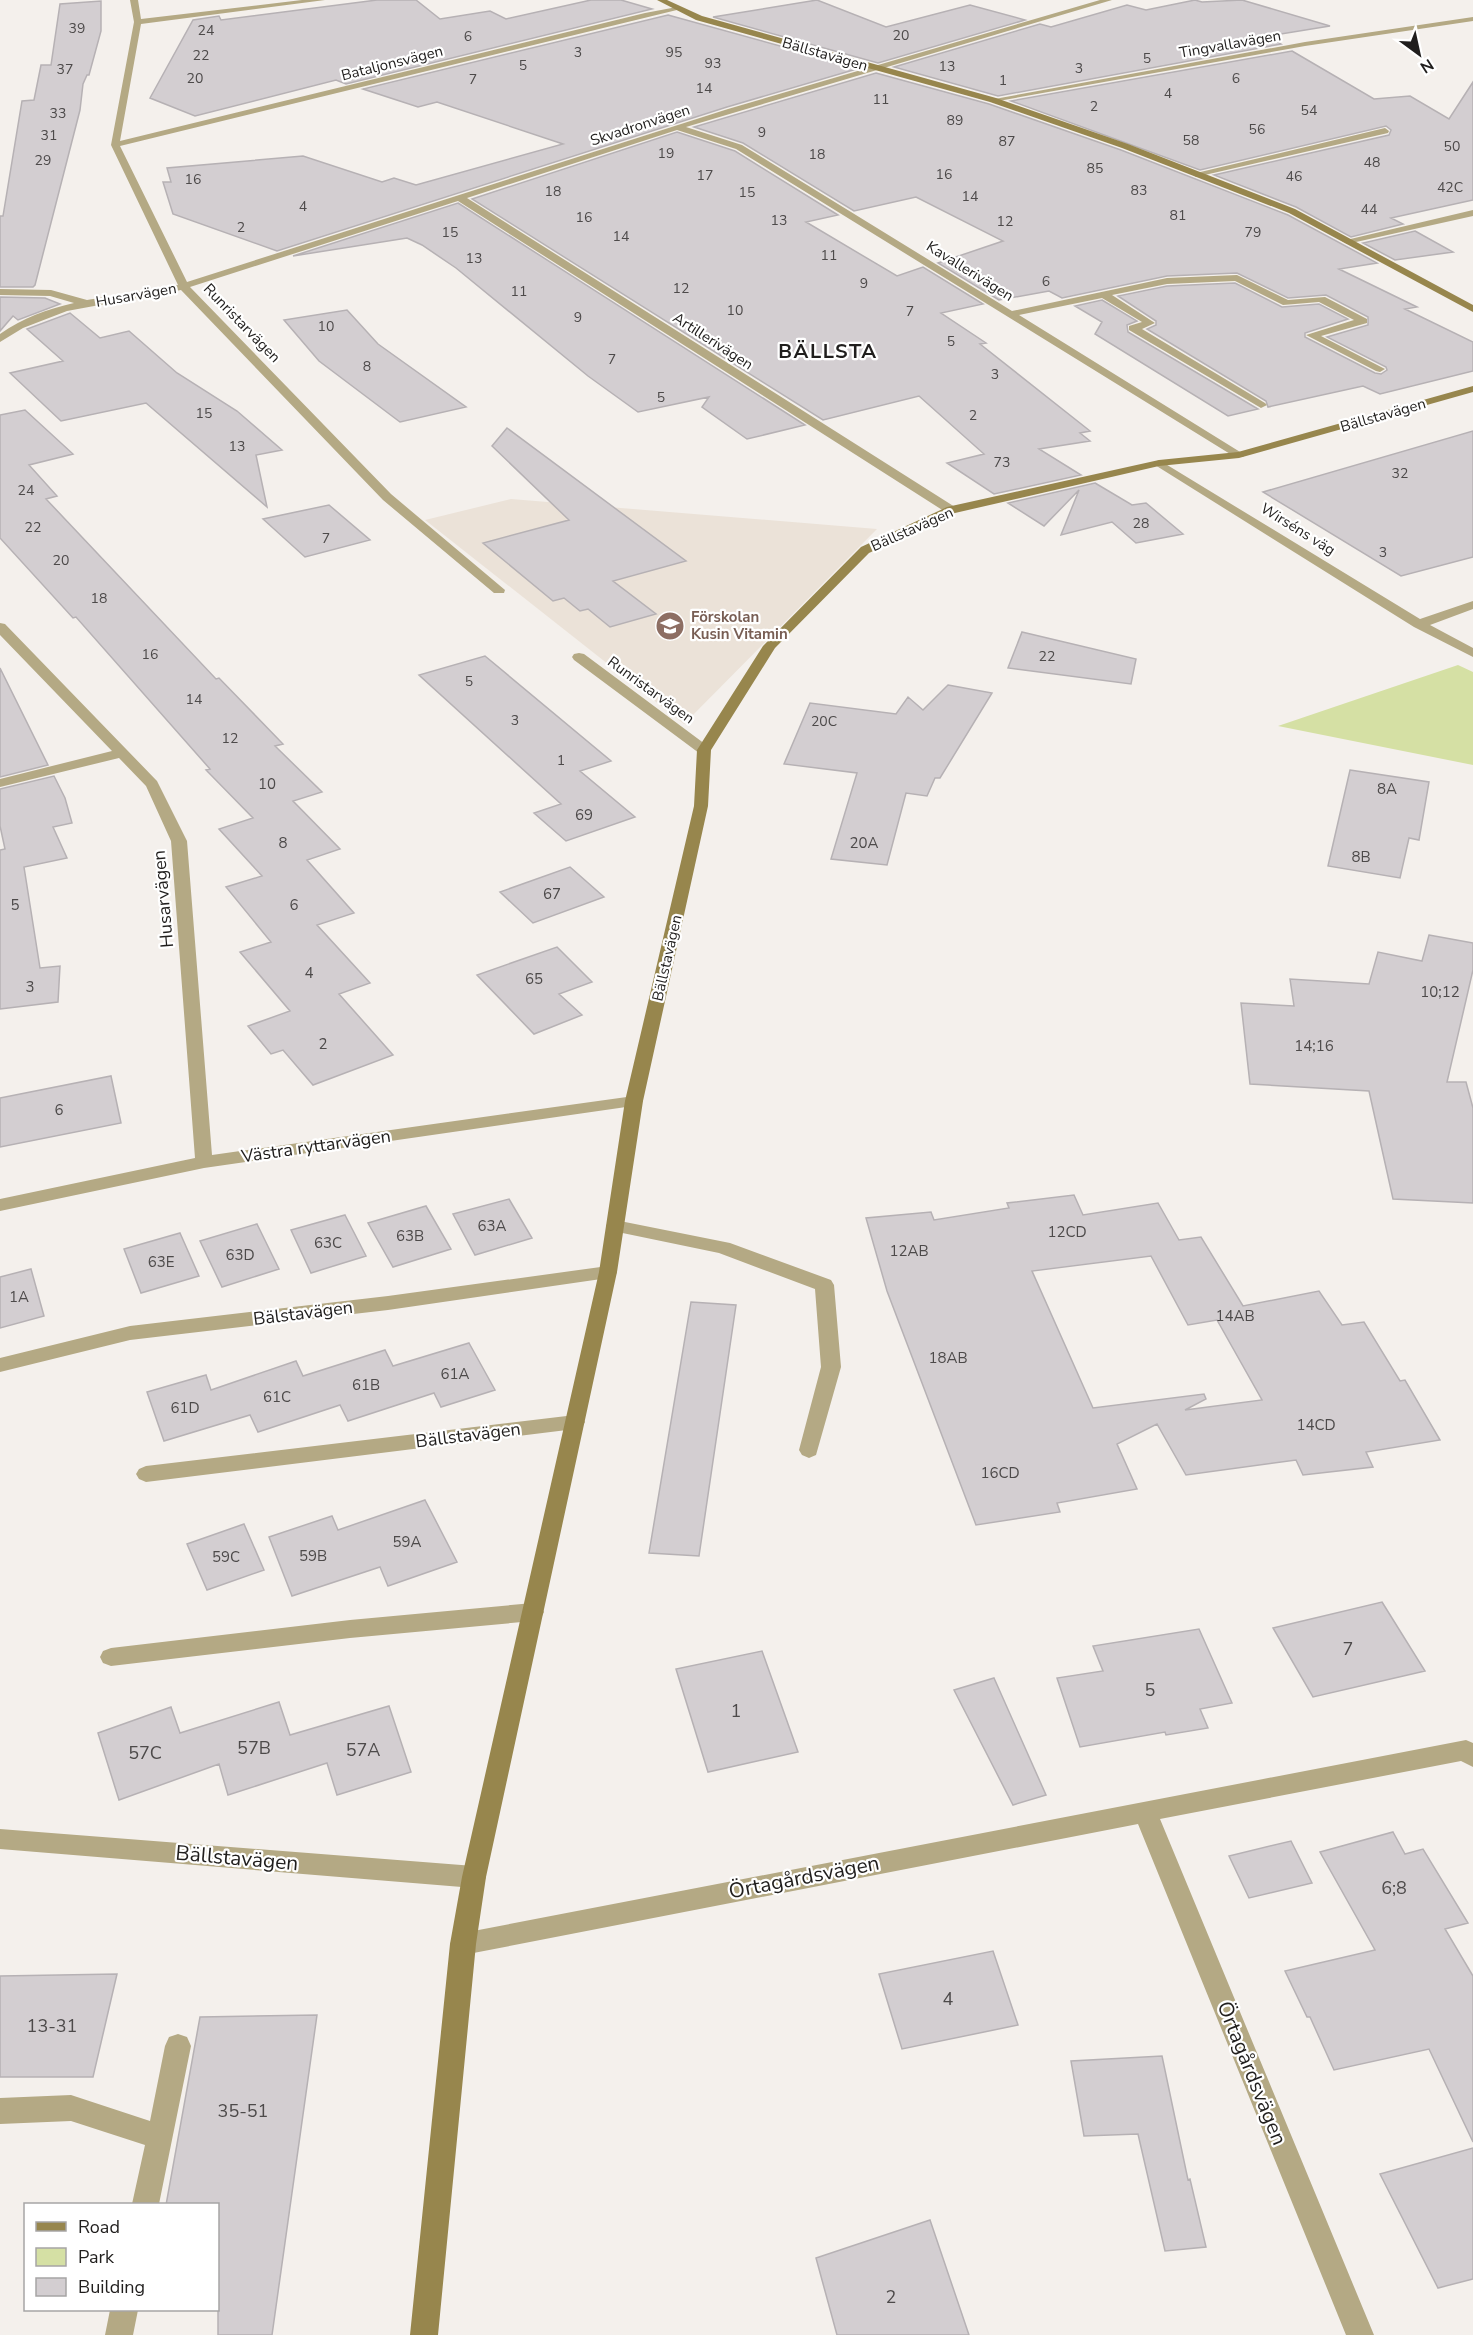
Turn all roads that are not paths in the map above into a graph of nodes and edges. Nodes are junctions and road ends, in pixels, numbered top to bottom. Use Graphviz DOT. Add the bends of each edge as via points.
graph roads {
  1 [pos="134,0"];
  2 [pos="321,0"];
  3 [pos="660,0"];
  4 [pos="1108,0"];
  5 [pos="677,9"];
  6 [pos="1473,19"];
  7 [pos="138,22"];
  8 [pos="875,68"];
  9 [pos="993,100"];
  10 [pos="678,127"];
  11 [pos="1385,131"];
  12 [pos="115,145"];
  13 [pos="1196,174"];
  14 [pos="460,198"];
  15 [pos="1473,213"];
  16 [pos="1347,240"];
  17 [pos="184,287"];
  18 [pos="0,292"];
  19 [pos="1103,294"];
  20 [pos="87,304"];
  21 [pos="1473,309"];
  22 [pos="1010,314"];
  23 [pos="0,339"];
  24 [pos="1380,369"];
  25 [pos="1473,389"];
  26 [pos="1261,405"];
  27 [pos="1239,455"];
  28 [pos="1160,463"];
  29 [pos="951,510"];
  30 [pos="499,590"];
  31 [pos="1473,606"];
  32 [pos="1419,624"];
  33 [pos="0,627"];
  34 [pos="1473,653"];
  35 [pos="579,657"];
  36 [pos="704,750"];
  37 [pos="121,753"];
  38 [pos="0,783"];
  39 [pos="634,1101"];
  40 [pos="204,1162"];
  41 [pos="0,1205"];
  42 [pos="615,1226"];
  43 [pos="608,1272"];
  44 [pos="0,1365"];
  45 [pos="575,1422"];
  46 [pos="809,1449"];
  47 [pos="146,1474"];
  48 [pos="533,1612"];
  49 [pos="111,1657"];
  50 [pos="1471,1752"];
  51 [pos="1145,1811"];
  52 [pos="0,1839"];
  53 [pos="474,1877"];
  54 [pos="463,1944"];
  55 [pos="178,2046"];
  56 [pos="0,2111"];
  57 [pos="160,2138"];
  58 [pos="146,2203"];
  59 [pos="124,2311"];
  60 [pos="119,2335"];
  61 [pos="424,2335"];
  62 [pos="1360,2335"];
  1 -- 7 [label="street"];
  2 -- 7 [label="street"];
  3 -- 5 [label="street, Bällstavägen"];
  4 -- 8 [label="street, Skvadronvägen"];
  5 -- 8 [label="street, Bällstavägen"];
  5 -- 12 [label="street, Bataljonsvägen"];
  6 -- 9 [label="street, Tingvallavägen" via="1305,44"];
  7 -- 12 [label="street"];
  8 -- 9 [label="street, Bällstavägen"];
  8 -- 10 [label="street, Skvadronvägen"];
  9 -- 13 [label="street, Bällstavägen"];
  10 -- 14 [label="street, Skvadronvägen"];
  10 -- 22 [label="street, Kavallerivägen" via="739,147"];
  11 -- 13 [label="street"];
  12 -- 17 [label="street, Runristarvägen"];
  13 -- 16 [label="street, Bällstavägen" via="1292,211"];
  14 -- 17 [label="street, Skvadronvägen"];
  14 -- 29 [label="street, Artillerivägen"];
  15 -- 16 [label="street"];
  16 -- 21 [label="street, Bällstavägen"];
  17 -- 20 [label="street, Husarvägen"];
  17 -- 30 [label="street, Runristarvägen" via="387,497"];
  18 -- 20 [label="street, Husarvägen" via="51,293"];
  19 -- 22 [label="street"];
  19 -- 24 [label="street" via="1167,281 1237,278 1287,303 1321,299 1363,321 1311,335"];
  19 -- 26 [label="street" via="1150,323 1133,328"];
  20 -- 23 [label="street, Husarvägen" via="32,318"];
  22 -- 27 [label="street, Kavallerivägen"];
  25 -- 27 [label="street, Bällstavägen"];
  27 -- 28 [label="street, Bällstavägen"];
  28 -- 29 [label="street, Bällstavägen"];
  28 -- 32 [label="street, Wirséns väg"];
  29 -- 36 [label="street, Bällstavägen" via="865,550 770,646"];
  31 -- 32 [label="street"];
  32 -- 34 [label="street, Wirséns väg"];
  33 -- 37 [label="street, Husarvägen"];
  35 -- 36 [label="street, Runristarvägen"];
  36 -- 39 [label="street, Bällstavägen" via="701,806"];
  37 -- 38 [label="street"];
  37 -- 40 [label="street, Husarvägen" via="152,784 179,841"];
  39 -- 40 [label="street, Västra ryttarvägen"];
  39 -- 42 [label="street, Bällstavägen"];
  40 -- 41 [label="street, Västra ryttarvägen"];
  42 -- 43 [label="street, Bällstavägen"];
  42 -- 46 [label="street" via="723,1247 824,1285 831,1367"];
  43 -- 44 [label="street, Bälstavägen" via="130,1333"];
  43 -- 45 [label="street, Bällstavägen"];
  45 -- 47 [label="street, Bällstavägen"];
  45 -- 48 [label="street, Bällstavägen"];
  48 -- 49 [label="street"];
  48 -- 53 [label="street, Bällstavägen"];
  50 -- 51 [label="street, Örtagårdsvägen"];
  51 -- 54 [label="street, Örtagårdsvägen"];
  51 -- 62 [label="street, Örtagårdsvägen"];
  52 -- 53 [label="street, Bällstavägen"];
  53 -- 54 [label="street, Bällstavägen"];
  54 -- 61 [label="street, Bällstavägen"];
  55 -- 57 [label="street"];
  56 -- 57 [label="street" via="71,2108"];
  57 -- 58 [label="street"];
  59 -- 60 [label="street"];
}
